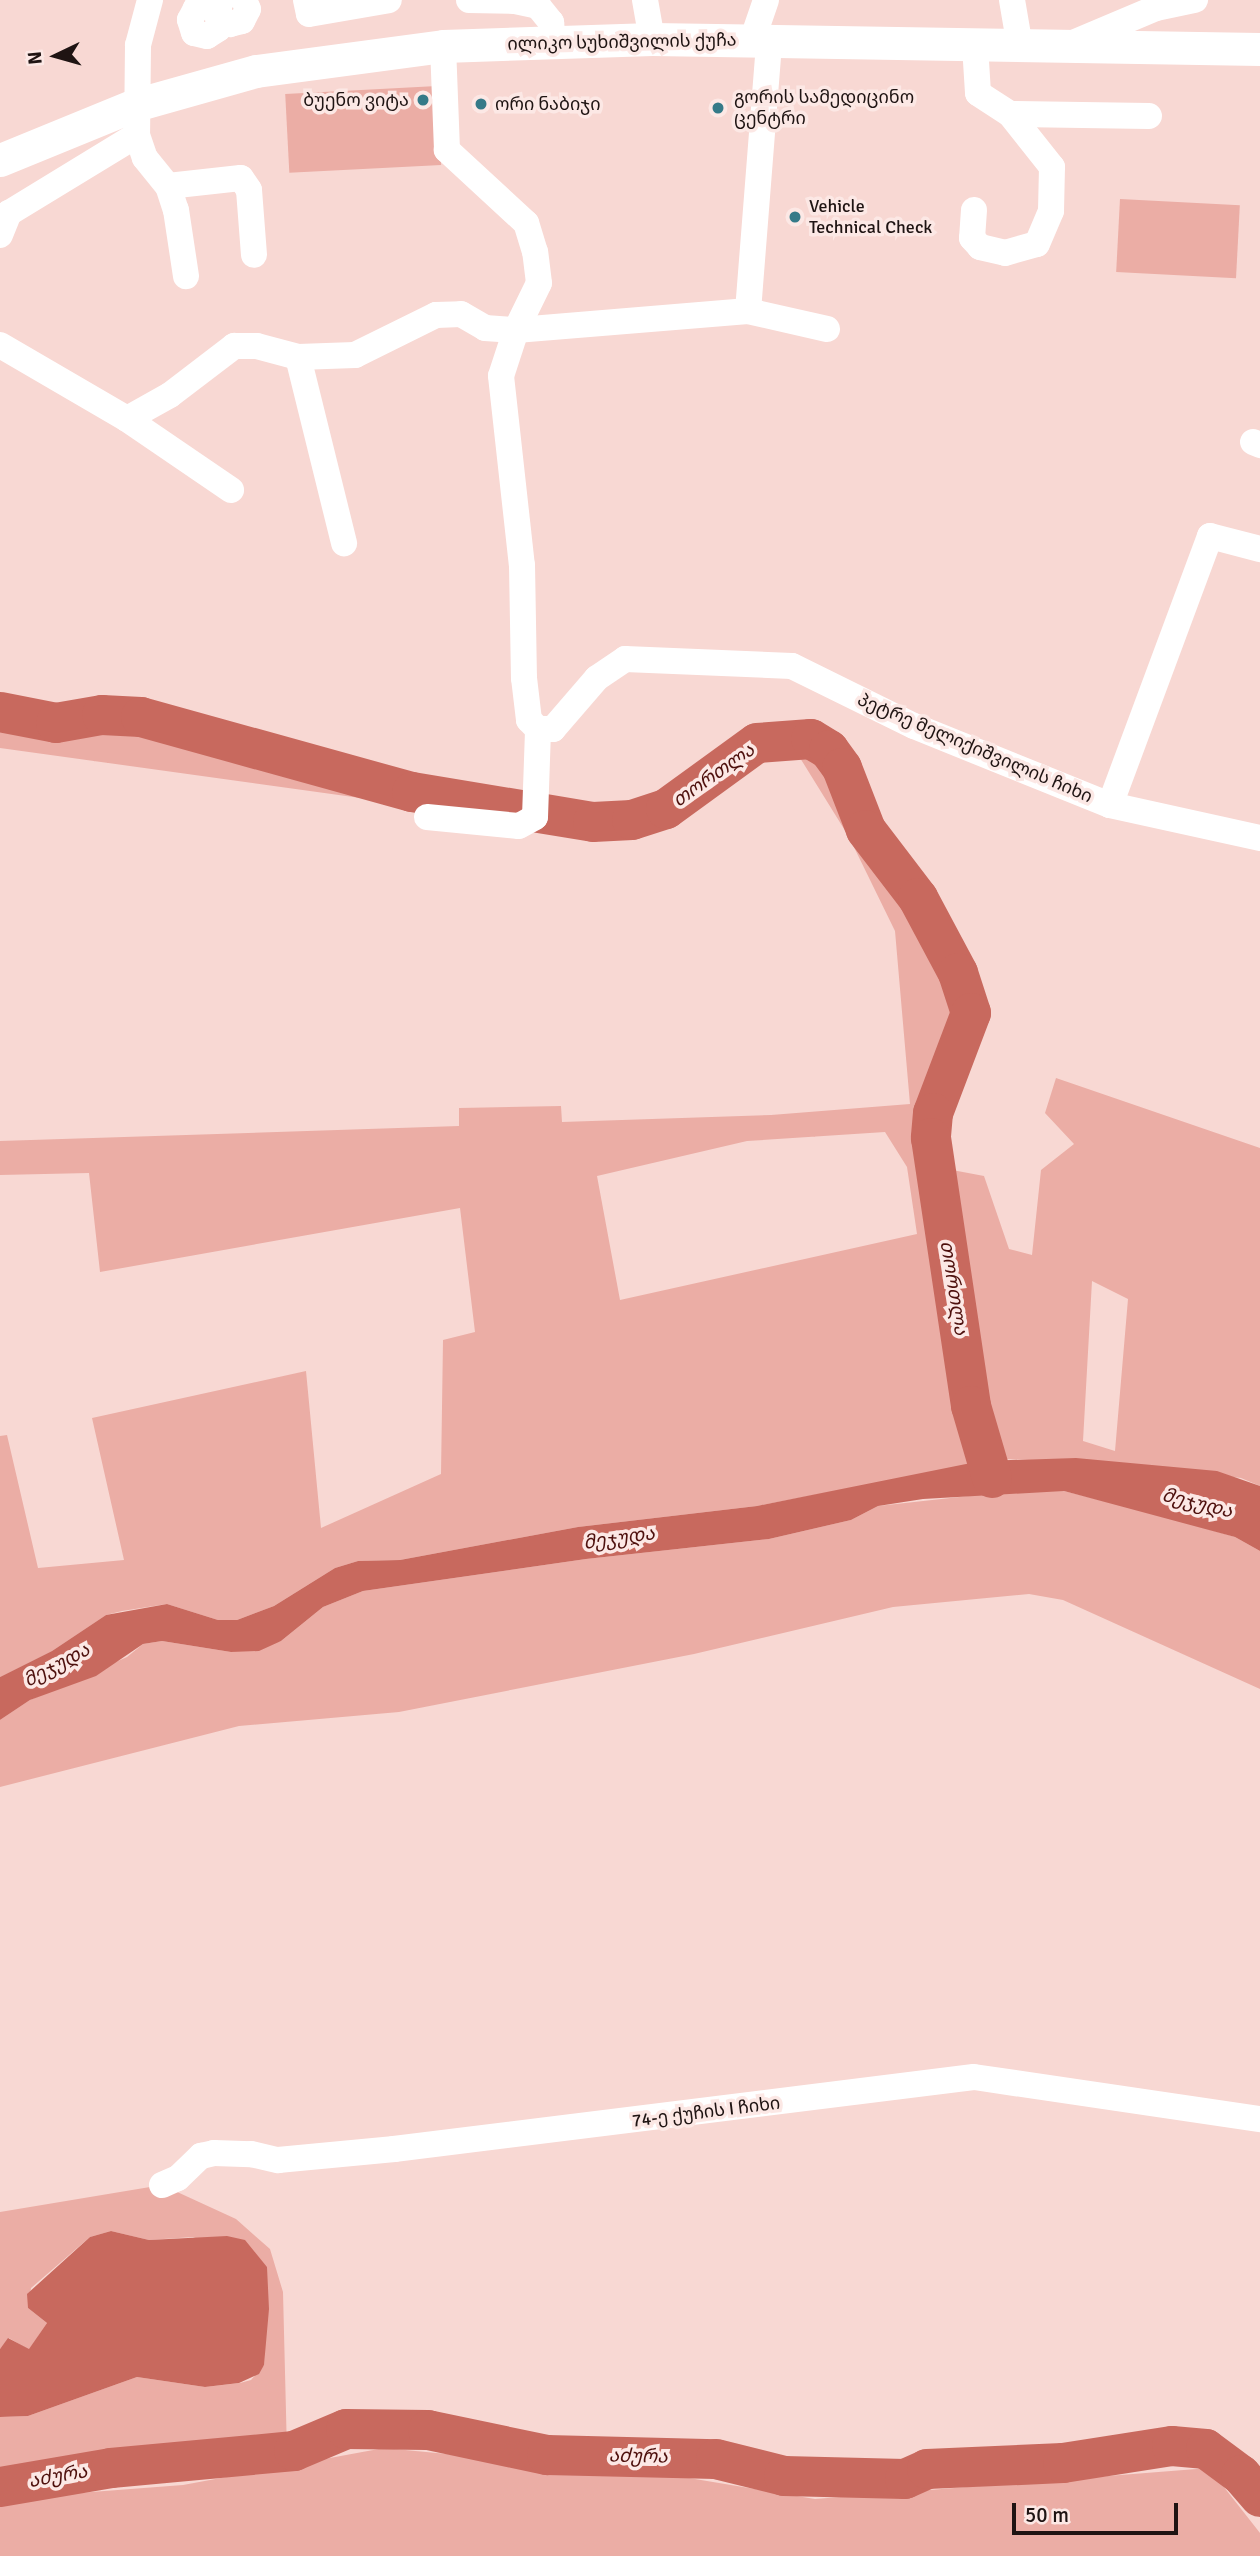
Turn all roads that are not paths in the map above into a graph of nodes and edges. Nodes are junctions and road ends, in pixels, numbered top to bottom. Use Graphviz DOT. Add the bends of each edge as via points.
graph roads {
  1 [pos="150,0"];
  2 [pos="306,0"];
  3 [pos="389,0"];
  4 [pos="469,0"];
  5 [pos="645,0"];
  6 [pos="766,0"];
  7 [pos="1012,0"];
  8 [pos="1195,0"];
  9 [pos="652,39"];
  10 [pos="553,41"];
  11 [pos="761,41"];
  12 [pos="443,46"];
  13 [pos="975,46"];
  14 [pos="1020,47"];
  15 [pos="1062,48"];
  16 [pos="1260,49"];
  17 [pos="1010,114"];
  18 [pos="1149,116"];
  19 [pos="136,120"];
  20 [pos="0,160"];
  21 [pos="168,186"];
  22 [pos="974,211"];
  23 [pos="0,235"];
  24 [pos="254,255"];
  25 [pos="186,276"];
  26 [pos="748,311"];
  27 [pos="827,329"];
  28 [pos="516,330"];
  29 [pos="0,345"];
  30 [pos="298,357"];
  31 [pos="127,418"];
  32 [pos="231,490"];
  33 [pos="344,543"];
  34 [pos="1260,550"];
  35 [pos="545,729"];
  36 [pos="1110,805"];
  37 [pos="427,817"];
  38 [pos="1260,838"];
  39 [pos="1260,2119"];
  40 [pos="162,2185"];
  1 -- 19 [label="street" via="141,22"];
  2 -- 3 [label="street" via="309,14"];
  4 -- 10 [label="street" via="538,6 551,22"];
  5 -- 9 [label="street"];
  6 -- 11 [label="street"];
  7 -- 14 [label="street"];
  8 -- 15 [label="street" via="1156,9"];
  9 -- 10 [label="main road, ილიკო სუხიშვილის ქუჩა"];
  9 -- 11 [label="main road, ილიკო სუხიშვილის ქუჩა"];
  10 -- 12 [label="main road, ილიკო სუხიშვილის ქუჩა"];
  11 -- 13 [label="main road, ილიკო სუხიშვილის ქუჩა"];
  11 -- 26 [label="street"];
  12 -- 19 [label="main road, ილიკო სუხიშვილის ქუჩა" via="256,71"];
  12 -- 28 [label="street" via="447,150 526,223 535,252 539,283"];
  13 -- 14 [label="main road, ილიკო სუხიშვილის ქუჩა"];
  13 -- 17 [label="street" via="978,93"];
  14 -- 15 [label="main road, ილიკო სუხიშვილის ქუჩა"];
  15 -- 16 [label="main road, ილიკო სუხიშვილის ქუჩა"];
  17 -- 18 [label="street"];
  17 -- 22 [label="street" via="1052,167 1051,211 1037,244 1004,253 980,247 972,238"];
  19 -- 20 [label="main road, ილიკო სუხიშვილის ქუჩა"];
  19 -- 21 [label="street" via="145,158"];
  19 -- 23 [label="street" via="9,212"];
  21 -- 24 [label="street" via="241,178 249,190"];
  21 -- 25 [label="street"];
  26 -- 27 [label="street"];
  26 -- 28 [label="street"];
  28 -- 30 [label="street" via="485,328 461,314 436,315 355,355"];
  28 -- 35 [label="street" via="501,376 522,565 529,720"];
  29 -- 31 [label="street"];
  30 -- 31 [label="street" via="257,346 234,346 170,395"];
  30 -- 33 [label="street"];
  31 -- 32 [label="street"];
  34 -- 36 [label="street" via="1210,536"];
  35 -- 36 [label="street, პეტრე მელიქიშვილის ჩიხი" via="597,678 625,659 792,666 914,726"];
  35 -- 37 [label="street" via="536,809 519,825"];
  36 -- 38 [label="street, პეტრე მელიქიშვილის ჩიხი"];
  39 -- 40 [label="street, 74-ე ქუჩის I ჩიხი" via="974,2077 278,2161 251,2154 214,2153 201,2156 178,2178"];
}
